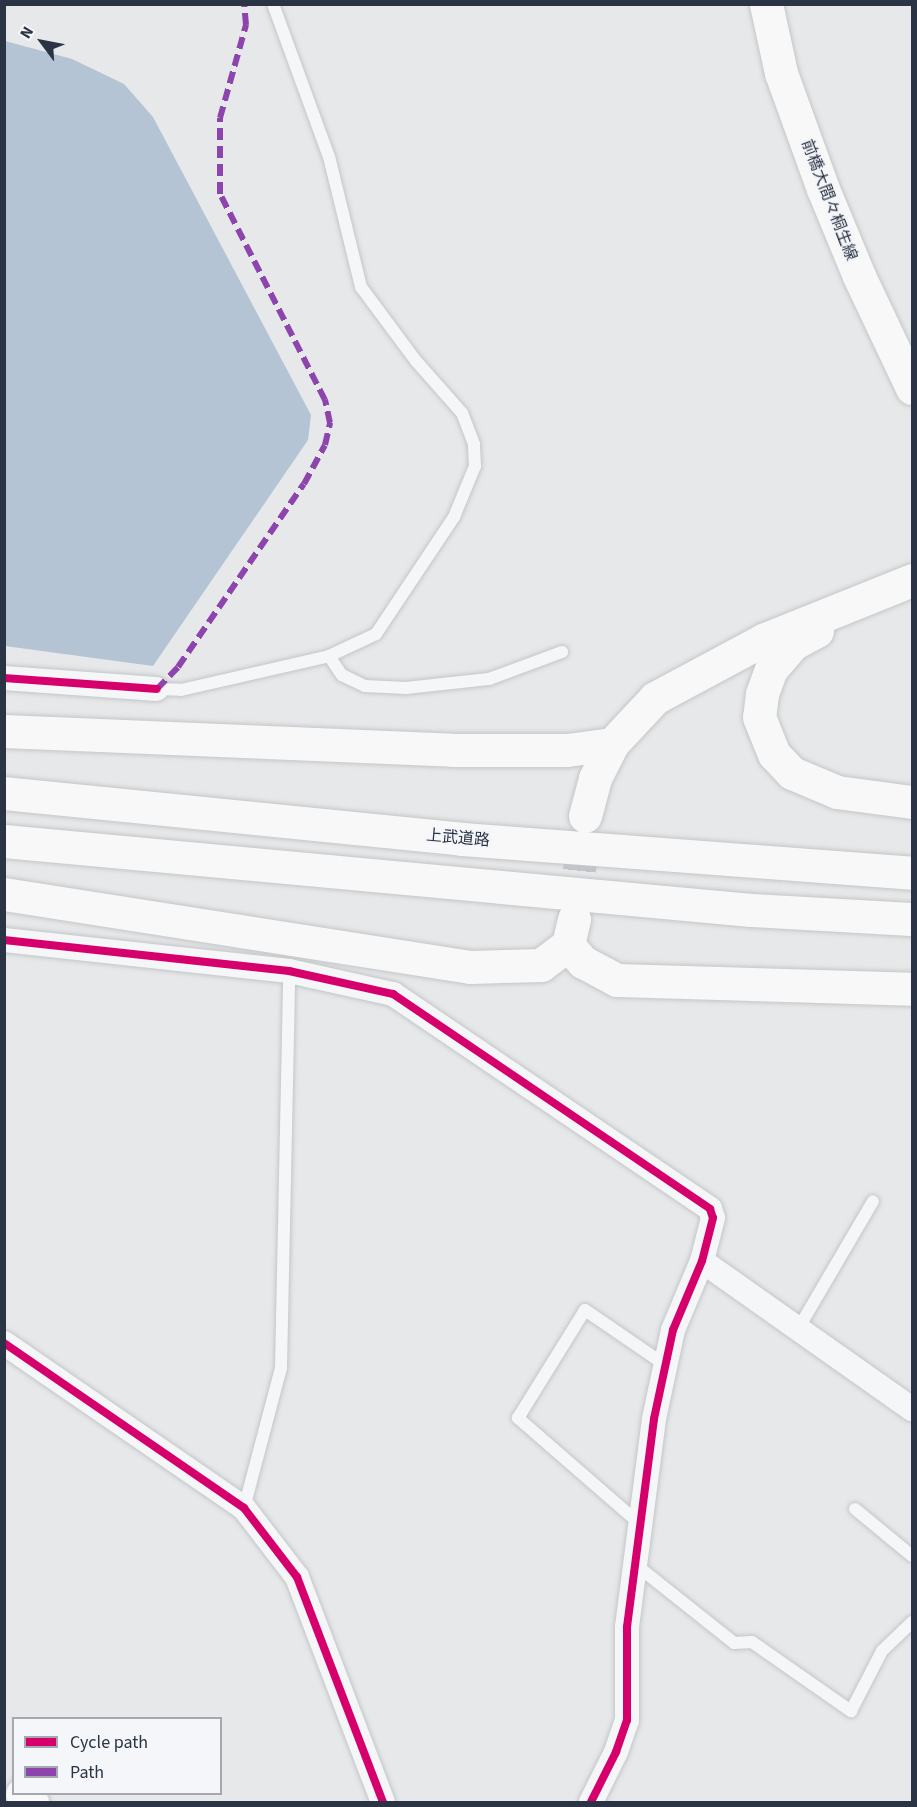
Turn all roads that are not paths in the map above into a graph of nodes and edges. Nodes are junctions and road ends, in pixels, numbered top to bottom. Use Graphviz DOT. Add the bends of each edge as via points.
graph roads {
  1 [pos="273,4"];
  2 [pos="766,4"];
  3 [pos="912,388"];
  4 [pos="906,582"];
  5 [pos="562,652"];
  6 [pos="329,656"];
  7 [pos="4,678"];
  8 [pos="157,689"];
  9 [pos="4,731"];
  10 [pos="612,744"];
  11 [pos="4,793"];
  12 [pos="912,802"];
  13 [pos="585,816"];
  14 [pos="4,841"];
  15 [pos="912,873"];
  16 [pos="4,894"];
  17 [pos="912,919"];
  18 [pos="4,940"];
  19 [pos="289,972"];
  20 [pos="912,989"];
  21 [pos="873,1201"];
  22 [pos="702,1262"];
  23 [pos="798,1329"];
  24 [pos="4,1343"];
  25 [pos="664,1364"];
  26 [pos="912,1409"];
  27 [pos="244,1508"];
  28 [pos="855,1509"];
  29 [pos="640,1524"];
  30 [pos="912,1556"];
  31 [pos="636,1565"];
  32 [pos="912,1622"];
  33 [pos="383,1803"];
  34 [pos="591,1803"];
  1 -- 6 [label="lane" via="329,157 361,287 416,361 462,413 474,444 469,488 429,559 376,634"];
  2 -- 3 [label="main road, 前橋大間々桐生線" via="781,73 823,189"];
  4 -- 10 [label="main road" via="762,640 680,682 655,698"];
  4 -- 12 [label="main road" via="793,644 771,669 759,717 774,754 792,774 837,792"];
  5 -- 6 [label="lane" via="489,679 406,688 365,686 342,675"];
  6 -- 8 [label="lane" via="181,690"];
  7 -- 8 [label="street"];
  9 -- 10 [label="main road" via="453,750 567,750"];
  10 -- 13 [label="main road" via="595,778"];
  11 -- 15 [label="main road, 上武道路" via="485,841"];
  14 -- 17 [label="main road" via="751,910"];
  16 -- 20 [label="main road" via="470,968 542,965 571,932 584,962 617,980"];
  18 -- 19 [label="street"];
  19 -- 22 [label="street" via="393,994 710,1209 713,1218"];
  19 -- 27 [label="lane" via="282,1368"];
  21 -- 23 [label="lane"];
  22 -- 23 [label="street"];
  22 -- 25 [label="street" via="673,1330"];
  23 -- 26 [label="street"];
  24 -- 27 [label="street"];
  25 -- 29 [label="street"];
  25 -- 29 [label="lane" via="585,1310 518,1418"];
  27 -- 33 [label="street" via="297,1577"];
  28 -- 30 [label="lane"];
  29 -- 31 [label="street"];
  31 -- 32 [label="lane" via="734,1643 753,1642 851,1711 882,1651"];
  31 -- 34 [label="street" via="627,1627 627,1720"];
}
